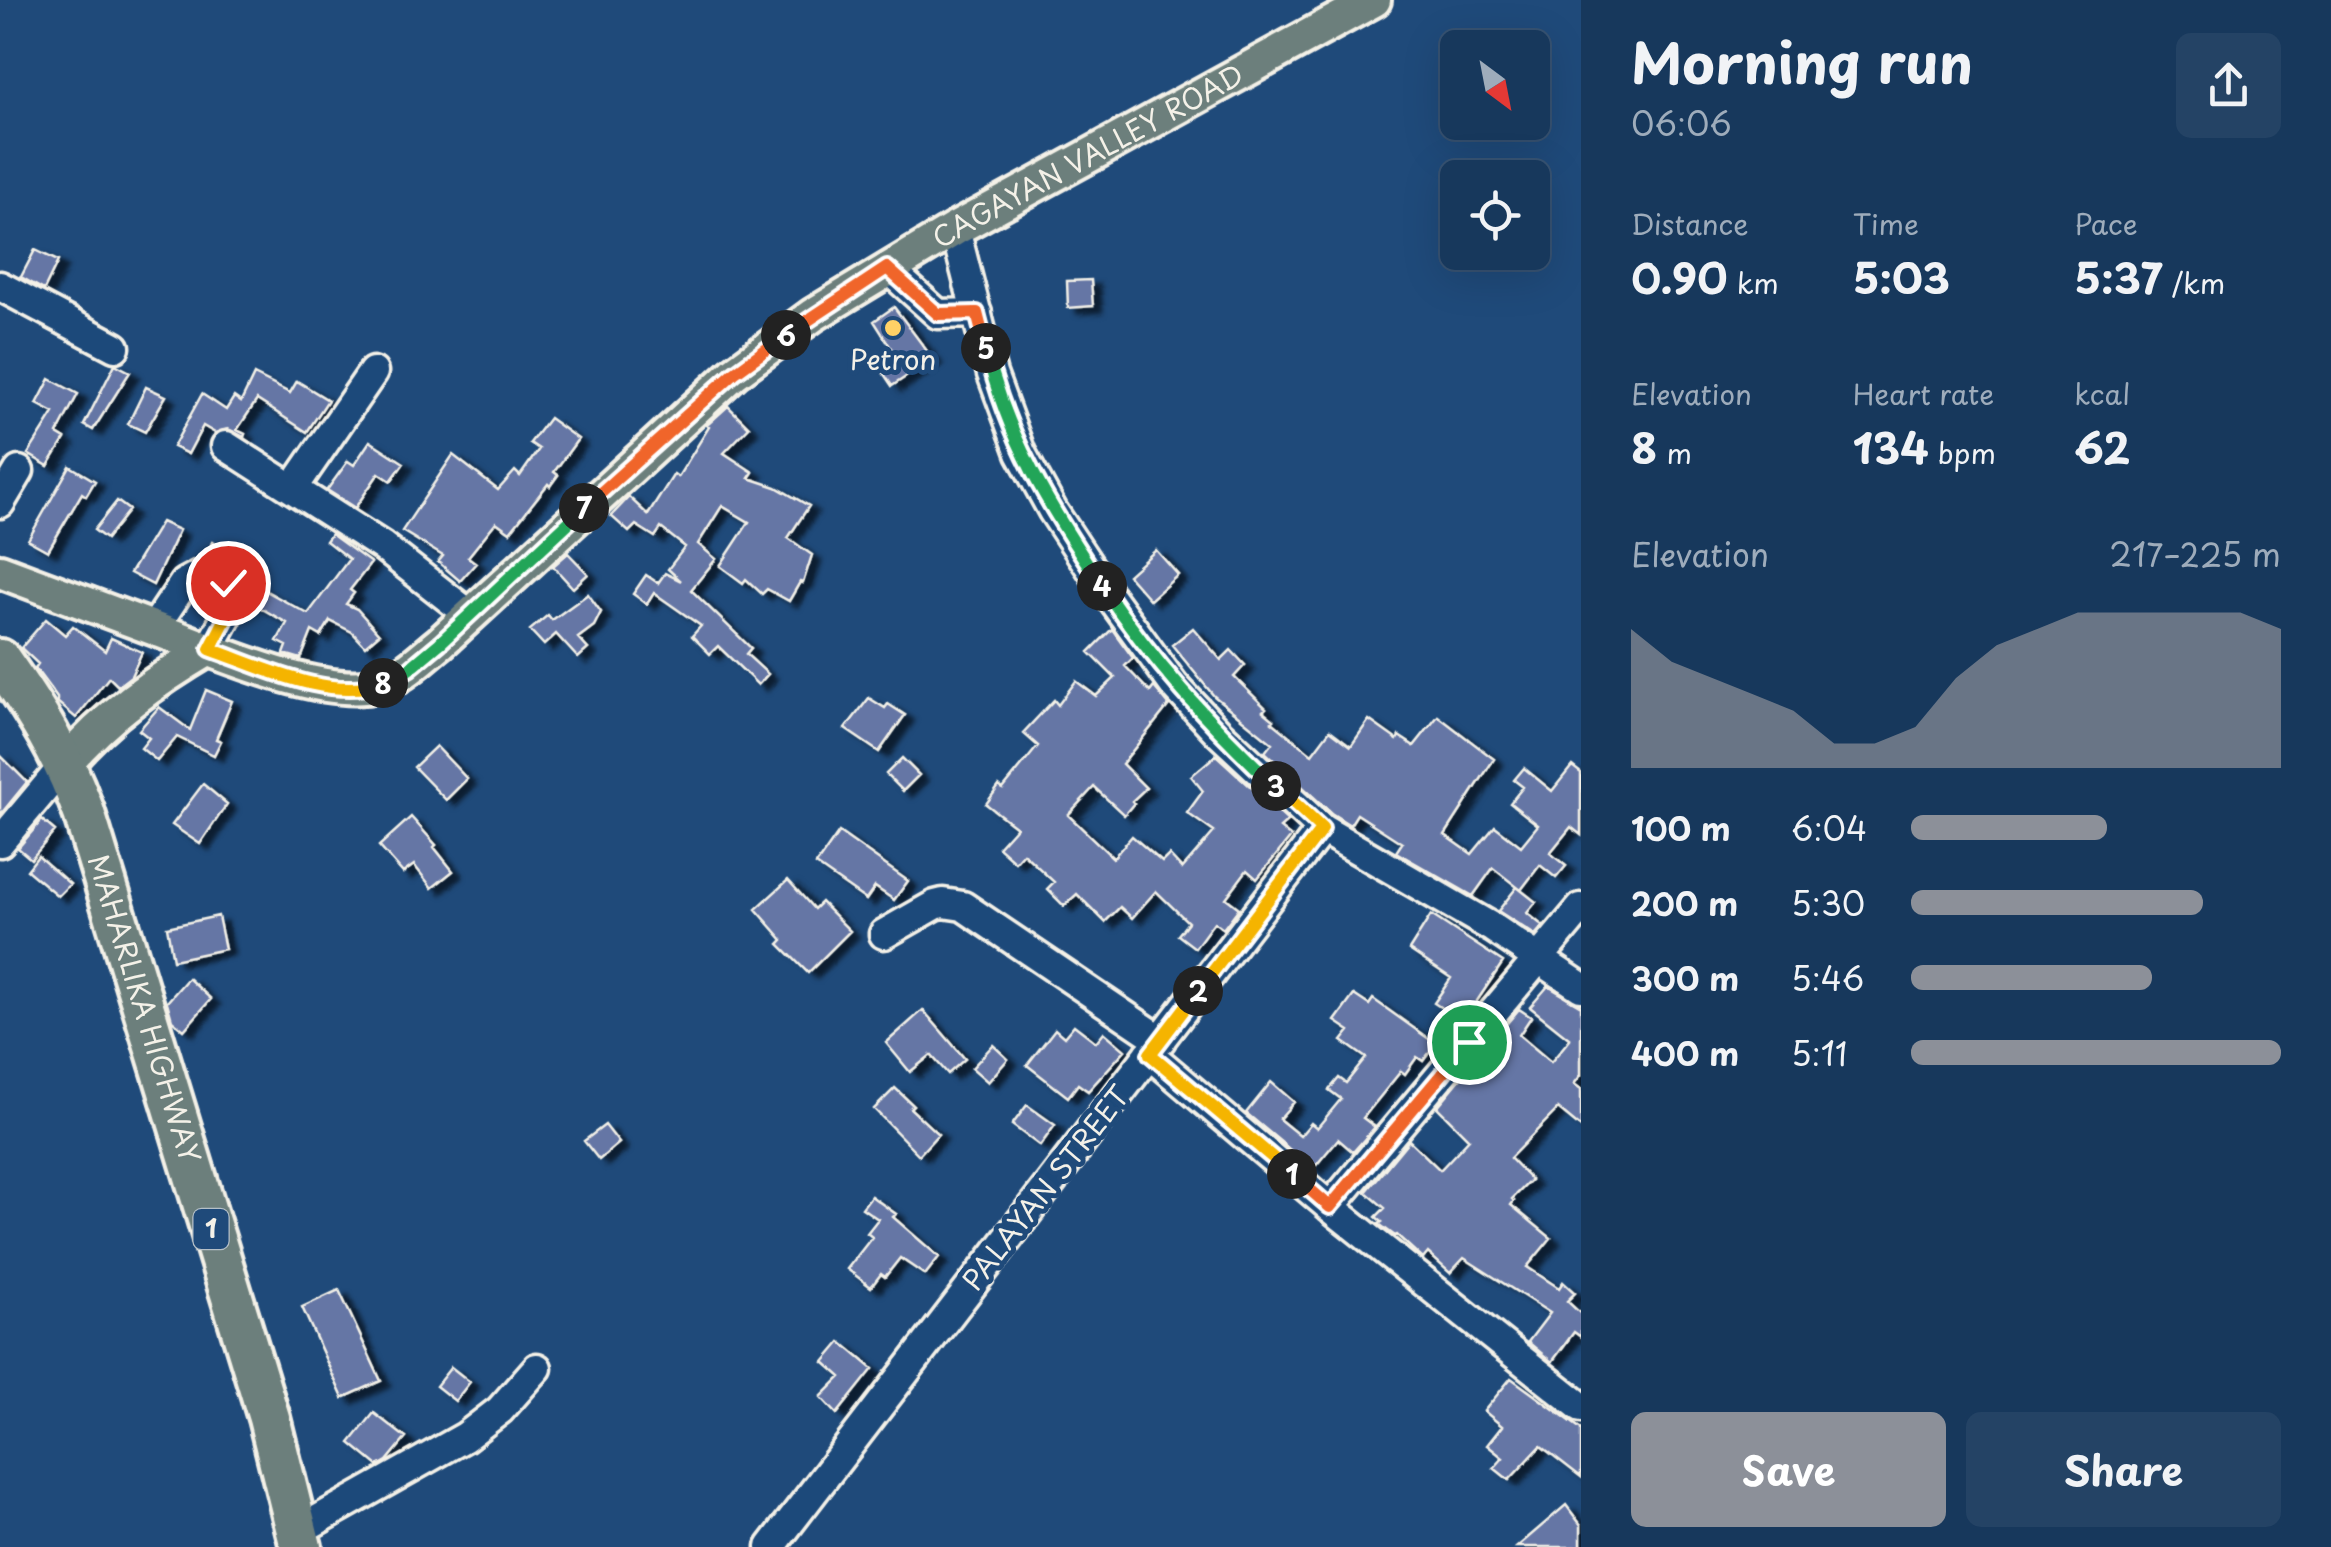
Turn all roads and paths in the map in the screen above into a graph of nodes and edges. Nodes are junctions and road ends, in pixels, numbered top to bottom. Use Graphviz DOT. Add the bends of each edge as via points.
graph roads {
  1 [pos="1374,0"];
  2 [pos="955,229"];
  3 [pos="887,268"];
  4 [pos="0,286"];
  5 [pos="977,313"];
  6 [pos="116,347"];
  7 [pos="372,372"];
  8 [pos="226,446"];
  9 [pos="19,472"];
  10 [pos="294,487"];
  11 [pos="0,503"];
  12 [pos="0,572"];
  13 [pos="199,574"];
  14 [pos="228,583"];
  15 [pos="470,615"];
  16 [pos="154,628"];
  17 [pos="210,649"];
  18 [pos="0,660"];
  19 [pos="66,764"];
  20 [pos="1322,829"];
  21 [pos="0,842"];
  22 [pos="1581,908"];
  23 [pos="884,934"];
  24 [pos="1538,959"];
  25 [pos="1581,986"];
  26 [pos="1155,1047"];
  27 [pos="1330,1207"];
  28 [pos="537,1368"];
  29 [pos="1581,1407"];
  30 [pos="300,1539"];
  31 [pos="770,1547"];
  1 -- 2 [label="main road, CAGAYAN VALLEY ROAD"];
  2 -- 3 [label="main road, CAGAYAN VALLEY ROAD"];
  2 -- 5 [label="street"];
  3 -- 5 [label="street" via="938,314"];
  3 -- 15 [label="main road, CAGAYAN VALLEY ROAD" via="734,373"];
  4 -- 6 [label="street"];
  5 -- 20 [label="street" via="1021,453 1105,590 1174,685"];
  7 -- 10 [label="street"];
  8 -- 10 [label="street"];
  9 -- 11 [label="street"];
  10 -- 15 [label="street"];
  12 -- 16 [label="main road, CAGAYAN VALLEY ROAD"];
  13 -- 16 [label="street" via="184,583"];
  14 -- 17 [label="street" via="234,603"];
  15 -- 17 [label="main road, CAGAYAN VALLEY ROAD" via="409,669 380,685 316,683"];
  16 -- 17 [label="main road, CAGAYAN VALLEY ROAD"];
  17 -- 19 [label="main road" via="127,702"];
  18 -- 19 [label="highway, MAHARLIKA HIGHWAY / 1"];
  19 -- 21 [label="street"];
  19 -- 30 [label="highway, MAHARLIKA HIGHWAY / 1" via="269,1418"];
  20 -- 24 [label="street"];
  20 -- 26 [label="street, PALAYAN STREET"];
  22 -- 24 [label="street"];
  23 -- 26 [label="street" via="935,905 962,906"];
  24 -- 25 [label="street"];
  24 -- 27 [label="street"];
  26 -- 27 [label="street"];
  26 -- 31 [label="street, PALAYAN STREET"];
  27 -- 29 [label="street"];
  28 -- 30 [label="street" via="465,1437"];
}
